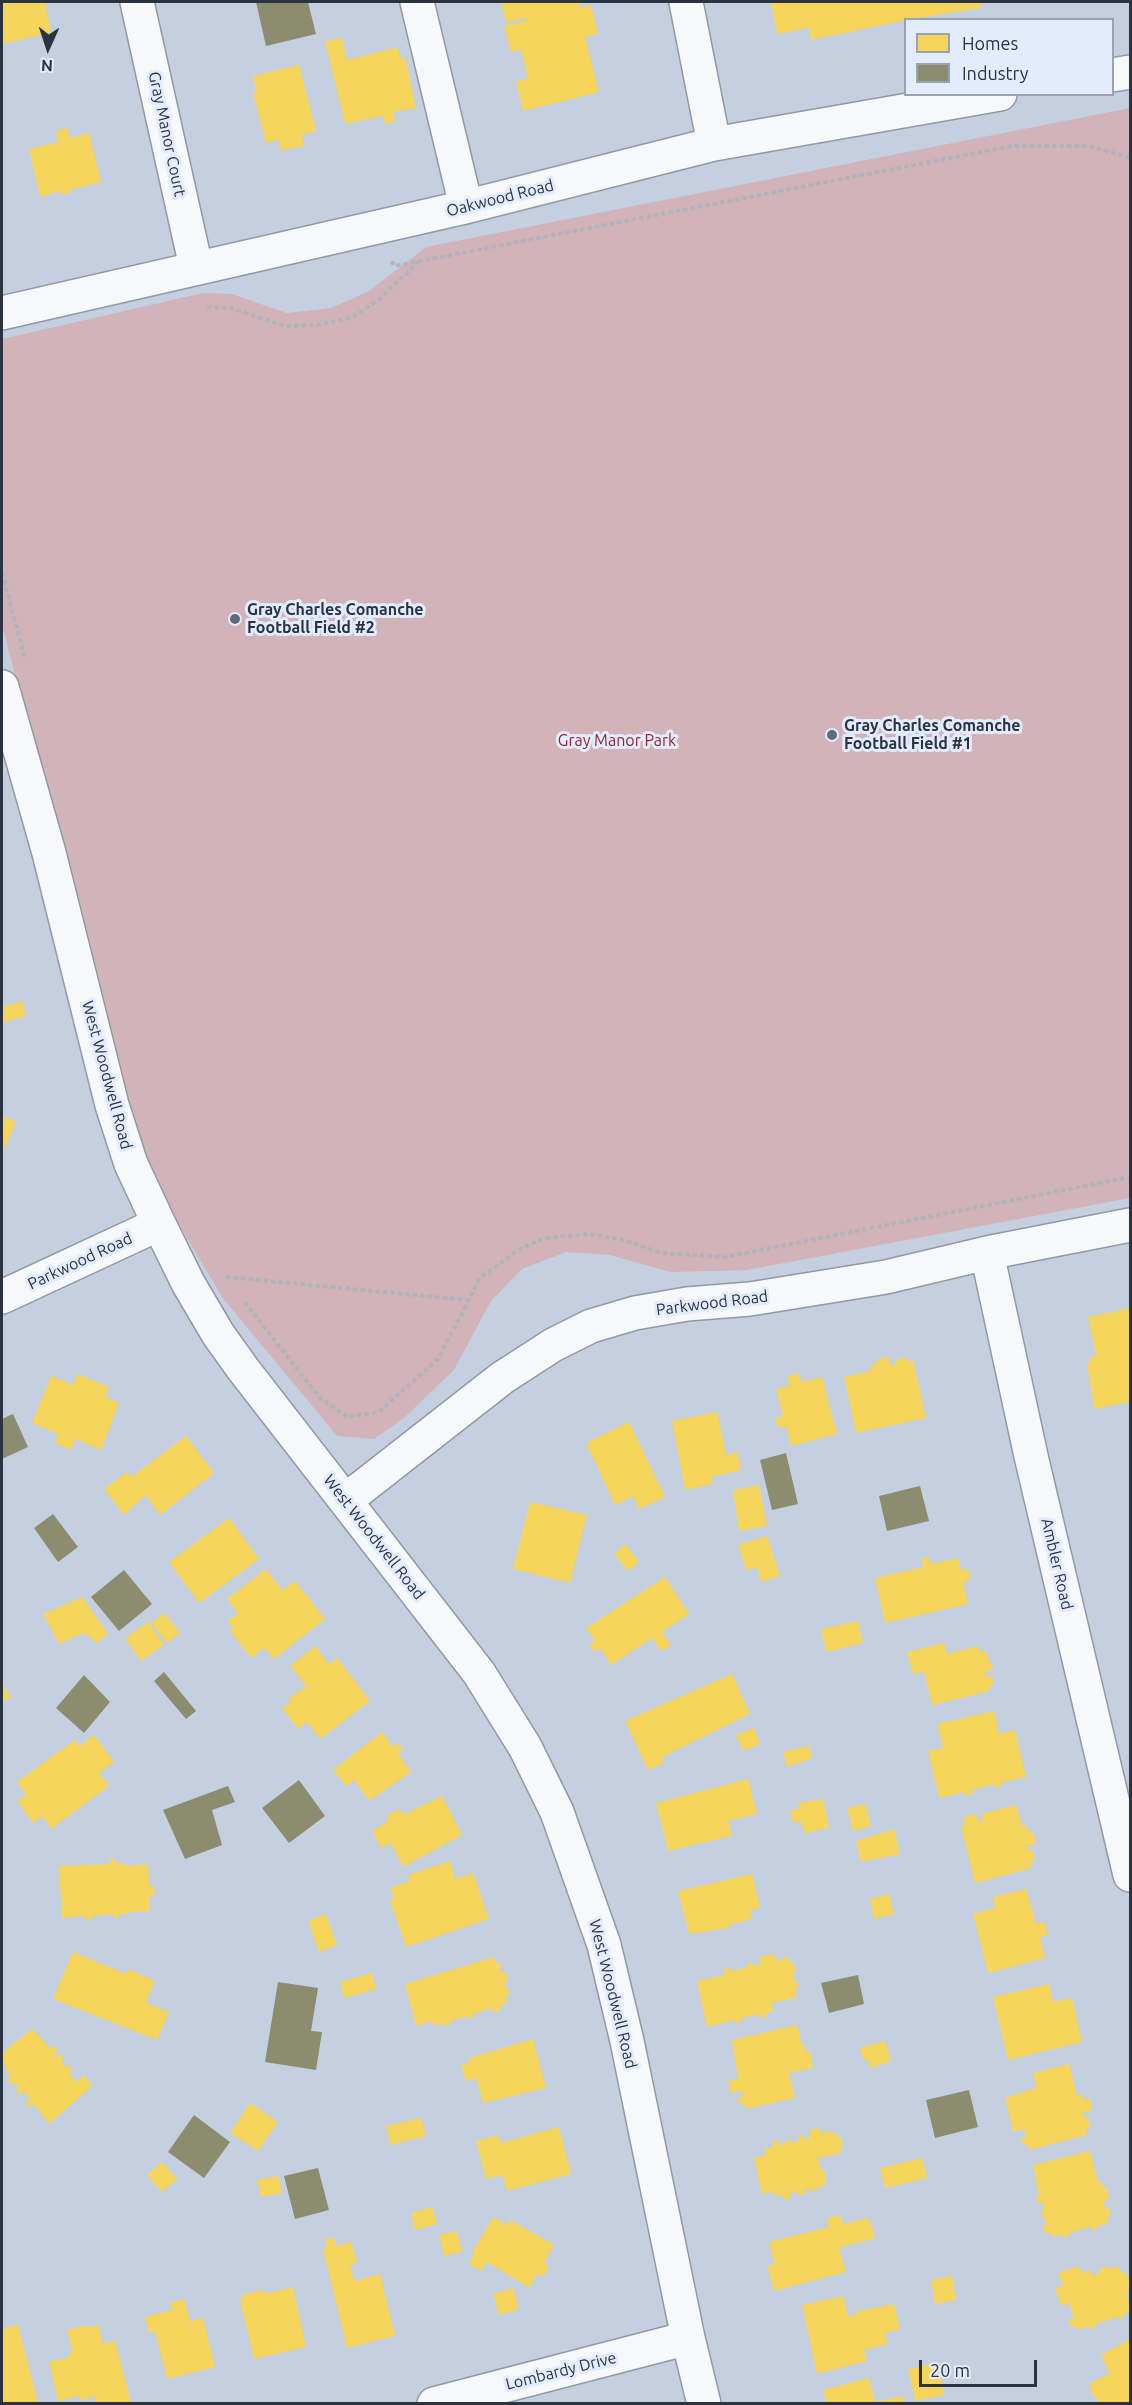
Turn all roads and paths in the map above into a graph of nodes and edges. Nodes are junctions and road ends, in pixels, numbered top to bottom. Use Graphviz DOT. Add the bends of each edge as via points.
graph roads {
  1 [pos="137,2"];
  2 [pos="417,2"];
  3 [pos="686,2"];
  4 [pos="1131,72"];
  5 [pos="1114,75"];
  6 [pos="989,96"];
  7 [pos="714,144"];
  8 [pos="1131,158"];
  9 [pos="466,206"];
  10 [pos="196,267"];
  11 [pos="197,309"];
  12 [pos="2,313"];
  13 [pos="2,573"];
  14 [pos="27,666"];
  15 [pos="2,687"];
  16 [pos="1131,1177"];
  17 [pos="159,1224"];
  18 [pos="1131,1225"];
  19 [pos="987,1253"];
  20 [pos="220,1267"];
  21 [pos="226,1277"];
  22 [pos="233,1286"];
  23 [pos="240,1295"];
  24 [pos="2,1297"];
  25 [pos="468,1300"];
  26 [pos="346,1500"];
  27 [pos="1131,1875"];
  28 [pos="688,2338"];
  29 [pos="434,2403"];
  30 [pos="704,2403"];
  1 -- 10 [label="street, Gray Manor Court"];
  2 -- 9 [label="street"];
  3 -- 7 [label="street"];
  4 -- 5 [label="street"];
  6 -- 7 [label="street, Oakwood Road"];
  7 -- 9 [label="street, Oakwood Road"];
  8 -- 11 [label="path" via="1089,146 1012,146 418,262 381,298 351,318 317,325 285,326 231,308"];
  9 -- 10 [label="street, Oakwood Road"];
  10 -- 12 [label="street, Oakwood Road"];
  13 -- 14 [label="path"];
  15 -- 17 [label="street, West Woodwell Road" via="49,853 112,1105 131,1164"];
  16 -- 25 [label="path" via="725,1257 662,1252 589,1234 545,1239 518,1250 480,1278"];
  17 -- 24 [label="street, Parkwood Road"];
  17 -- 26 [label="street, West Woodwell Road" via="218,1334"];
  18 -- 19 [label="street, Parkwood Road"];
  19 -- 26 [label="street, Parkwood Road" via="886,1277 750,1299 687,1304 591,1326 502,1378"];
  19 -- 27 [label="street, Ambler Road"];
  20 -- 21 [label="path"];
  21 -- 22 [label="path"];
  21 -- 25 [label="path"];
  23 -- 25 [label="path" via="319,1397 347,1417 379,1412 438,1359"];
  26 -- 28 [label="street, West Woodwell Road" via="479,1673 525,1747 557,1812 604,1945"];
  28 -- 29 [label="street, Lombardy Drive"];
  28 -- 30 [label="street, West Woodwell Road"];
}
